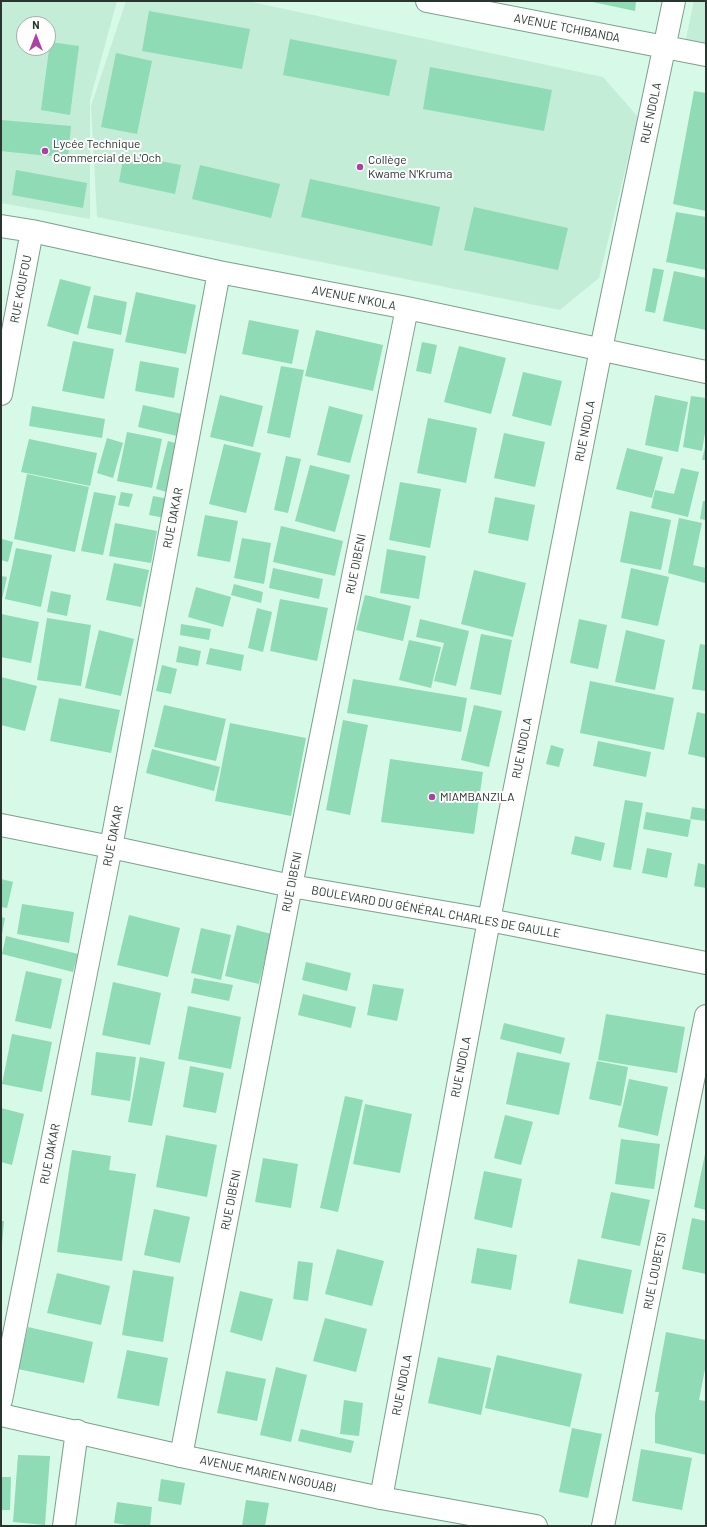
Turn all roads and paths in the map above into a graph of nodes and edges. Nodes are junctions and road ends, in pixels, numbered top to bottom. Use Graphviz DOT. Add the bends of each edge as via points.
graph roads {
  1 [pos="427,1"];
  2 [pos="674,1"];
  3 [pos="665,47"];
  4 [pos="706,55"];
  5 [pos="1,226"];
  6 [pos="32,231"];
  7 [pos="219,272"];
  8 [pos="407,308"];
  9 [pos="601,349"];
  10 [pos="706,372"];
  11 [pos="1,394"];
  12 [pos="1,825"];
  13 [pos="111,846"];
  14 [pos="292,886"];
  15 [pos="489,920"];
  16 [pos="706,963"];
  17 [pos="706,1016"];
  18 [pos="1,1400"];
  19 [pos="1,1415"];
  20 [pos="77,1432"];
  21 [pos="181,1456"];
  22 [pos="381,1498"];
  23 [pos="64,1526"];
  24 [pos="536,1526"];
  25 [pos="603,1526"];
  1 -- 3 [label="street, AVENUE TCHIBANDA"];
  2 -- 3 [label="street, RUE NDOLA"];
  3 -- 4 [label="street, AVENUE TCHIBANDA"];
  3 -- 9 [label="street, RUE NDOLA"];
  5 -- 6 [label="street, AVENUE N'KOLA"];
  6 -- 7 [label="street, AVENUE N'KOLA"];
  6 -- 11 [label="street, RUE KOUFOU"];
  7 -- 8 [label="street, AVENUE N'KOLA"];
  7 -- 13 [label="street, RUE DAKAR"];
  8 -- 9 [label="street, AVENUE N'KOLA"];
  8 -- 14 [label="street, RUE DIBENI"];
  9 -- 10 [label="street, AVENUE N'KOLA"];
  9 -- 15 [label="street, RUE NDOLA"];
  12 -- 13 [label="street, BOULEVARD DU GÉNÉRAL CHARLES DE GAULLE"];
  13 -- 14 [label="street, BOULEVARD DU GÉNÉRAL CHARLES DE GAULLE"];
  13 -- 18 [label="street, RUE DAKAR"];
  14 -- 15 [label="street, BOULEVARD DU GÉNÉRAL CHARLES DE GAULLE"];
  14 -- 21 [label="street, RUE DIBENI"];
  15 -- 16 [label="street, BOULEVARD DU GÉNÉRAL CHARLES DE GAULLE"];
  15 -- 22 [label="street, RUE NDOLA"];
  17 -- 25 [label="street, RUE LOUBETSI"];
  19 -- 20 [label="street, AVENUE MARIEN NGOUABI"];
  20 -- 21 [label="street, AVENUE MARIEN NGOUABI"];
  20 -- 23 [label="street"];
  21 -- 22 [label="street, AVENUE MARIEN NGOUABI"];
  22 -- 24 [label="street, AVENUE MARIEN NGOUABI"];
}
